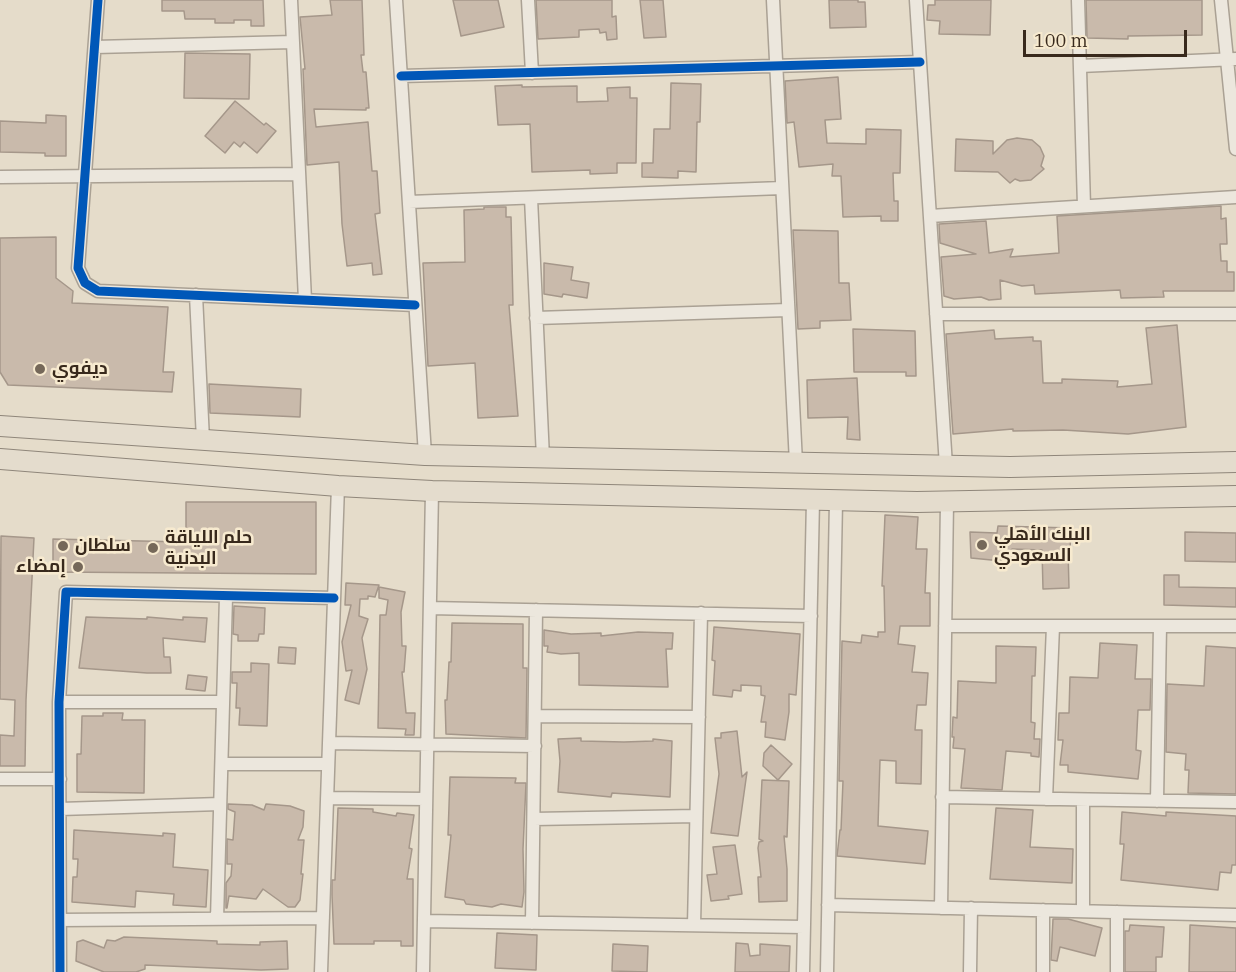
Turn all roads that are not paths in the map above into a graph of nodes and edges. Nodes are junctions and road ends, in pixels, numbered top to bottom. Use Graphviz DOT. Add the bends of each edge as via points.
graph roads {
  1 [pos="98,0"];
  2 [pos="291,0"];
  3 [pos="396,0"];
  4 [pos="528,0"];
  5 [pos="773,0"];
  6 [pos="916,0"];
  7 [pos="1078,0"];
  8 [pos="1221,0"];
  9 [pos="293,42"];
  10 [pos="95,47"];
  11 [pos="1231,59"];
  12 [pos="920,62"];
  13 [pos="776,66"];
  14 [pos="1080,66"];
  15 [pos="532,72"];
  16 [pos="401,76"];
  17 [pos="1236,149"];
  18 [pos="299,174"];
  19 [pos="0,177"];
  20 [pos="85,178"];
  21 [pos="782,188"];
  22 [pos="1236,197"];
  23 [pos="531,198"];
  24 [pos="409,202"];
  25 [pos="1084,206"];
  26 [pos="930,216"];
  27 [pos="196,295"];
  28 [pos="305,300"];
  29 [pos="416,305"];
  30 [pos="788,310"];
  31 [pos="936,314"];
  32 [pos="1236,314"];
  33 [pos="537,318"];
  34 [pos="1,425"];
  35 [pos="203,440"];
  36 [pos="425,455"];
  37 [pos="543,458"];
  38 [pos="1,460"];
  39 [pos="796,462"];
  40 [pos="1236,462"];
  41 [pos="946,465"];
  42 [pos="338,486"];
  43 [pos="432,491"];
  44 [pos="1236,496"];
  45 [pos="813,500"];
  46 [pos="836,501"];
  47 [pos="947,502"];
  48 [pos="226,597"];
  49 [pos="334,598"];
  50 [pos="430,608"];
  51 [pos="536,610"];
  52 [pos="701,613"];
  53 [pos="811,615"];
  54 [pos="945,626"];
  55 [pos="1053,626"];
  56 [pos="1160,626"];
  57 [pos="1236,626"];
  58 [pos="60,702"];
  59 [pos="223,702"];
  60 [pos="535,716"];
  61 [pos="699,717"];
  62 [pos="329,743"];
  63 [pos="427,744"];
  64 [pos="534,746"];
  65 [pos="222,764"];
  66 [pos="328,764"];
  67 [pos="0,779"];
  68 [pos="60,779"];
  69 [pos="327,798"];
  70 [pos="942,798"];
  71 [pos="426,799"];
  72 [pos="1046,799"];
  73 [pos="1083,800"];
  74 [pos="1157,801"];
  75 [pos="1236,802"];
  76 [pos="220,804"];
  77 [pos="60,809"];
  78 [pos="696,816"];
  79 [pos="534,819"];
  80 [pos="828,905"];
  81 [pos="940,908"];
  82 [pos="971,908"];
  83 [pos="1042,910"];
  84 [pos="1083,911"];
  85 [pos="1117,912"];
  86 [pos="1236,915"];
  87 [pos="323,918"];
  88 [pos="217,919"];
  89 [pos="60,920"];
  90 [pos="424,921"];
  91 [pos="532,923"];
  92 [pos="694,925"];
  93 [pos="804,927"];
  94 [pos="60,972"];
  95 [pos="321,972"];
  96 [pos="423,972"];
  97 [pos="803,972"];
  98 [pos="827,972"];
  99 [pos="970,972"];
  100 [pos="1043,972"];
  101 [pos="1117,972"];
  1 -- 10 [label="street"];
  2 -- 9 [label="street"];
  3 -- 16 [label="street"];
  4 -- 15 [label="street"];
  5 -- 13 [label="street"];
  6 -- 12 [label="street"];
  7 -- 14 [label="street"];
  8 -- 11 [label="street"];
  9 -- 10 [label="street"];
  9 -- 18 [label="street"];
  10 -- 20 [label="street"];
  11 -- 14 [label="street"];
  11 -- 17 [label="street"];
  12 -- 13 [label="street"];
  12 -- 26 [label="street"];
  13 -- 15 [label="street"];
  13 -- 21 [label="street"];
  14 -- 25 [label="street"];
  15 -- 16 [label="street"];
  16 -- 24 [label="street"];
  18 -- 20 [label="street"];
  18 -- 28 [label="street"];
  19 -- 20 [label="street"];
  20 -- 27 [label="street" via="78,268 85,283 98,291"];
  21 -- 23 [label="street"];
  21 -- 30 [label="street"];
  22 -- 25 [label="street"];
  23 -- 24 [label="street"];
  23 -- 33 [label="street"];
  24 -- 29 [label="street"];
  25 -- 26 [label="street"];
  26 -- 31 [label="street"];
  27 -- 28 [label="street"];
  27 -- 35 [label="street"];
  28 -- 29 [label="street"];
  29 -- 36 [label="street"];
  30 -- 33 [label="street"];
  30 -- 39 [label="street"];
  31 -- 32 [label="street"];
  31 -- 41 [label="street"];
  33 -- 37 [label="street"];
  34 -- 35 [label="main road"];
  35 -- 36 [label="main road"];
  36 -- 37 [label="main road"];
  37 -- 39 [label="main road"];
  38 -- 42 [label="main road"];
  39 -- 41 [label="main road"];
  40 -- 41 [label="main road"];
  42 -- 43 [label="main road"];
  42 -- 49 [label="street"];
  43 -- 45 [label="main road"];
  43 -- 50 [label="street"];
  44 -- 47 [label="main road"];
  45 -- 46 [label="main road"];
  45 -- 53 [label="street"];
  46 -- 47 [label="main road"];
  46 -- 80 [label="street"];
  47 -- 54 [label="street"];
  48 -- 49 [label="street"];
  48 -- 58 [label="street" via="66,592"];
  48 -- 59 [label="street"];
  49 -- 62 [label="street"];
  50 -- 51 [label="street"];
  50 -- 63 [label="street"];
  51 -- 52 [label="street"];
  51 -- 60 [label="street"];
  52 -- 53 [label="street"];
  52 -- 61 [label="street"];
  53 -- 93 [label="street"];
  54 -- 55 [label="street"];
  54 -- 70 [label="street"];
  55 -- 56 [label="street"];
  55 -- 72 [label="street"];
  56 -- 57 [label="street"];
  56 -- 74 [label="street"];
  58 -- 59 [label="street"];
  58 -- 68 [label="street"];
  59 -- 65 [label="street"];
  60 -- 61 [label="street"];
  60 -- 64 [label="street"];
  61 -- 78 [label="street"];
  62 -- 63 [label="street"];
  62 -- 66 [label="street"];
  63 -- 64 [label="street"];
  63 -- 71 [label="street"];
  64 -- 79 [label="street"];
  65 -- 66 [label="street"];
  65 -- 76 [label="street"];
  66 -- 69 [label="street"];
  67 -- 68 [label="street"];
  68 -- 77 [label="street"];
  69 -- 71 [label="street"];
  69 -- 87 [label="street"];
  70 -- 72 [label="street"];
  70 -- 81 [label="street"];
  71 -- 90 [label="street"];
  72 -- 73 [label="street"];
  73 -- 74 [label="street"];
  73 -- 84 [label="street"];
  74 -- 75 [label="street"];
  76 -- 77 [label="street"];
  76 -- 88 [label="street"];
  77 -- 89 [label="street"];
  78 -- 79 [label="street"];
  78 -- 92 [label="street"];
  79 -- 91 [label="street"];
  80 -- 81 [label="street"];
  80 -- 98 [label="street"];
  81 -- 82 [label="street"];
  82 -- 83 [label="street"];
  82 -- 99 [label="street"];
  83 -- 84 [label="street"];
  83 -- 100 [label="street"];
  84 -- 85 [label="street"];
  85 -- 86 [label="street"];
  85 -- 101 [label="street"];
  87 -- 88 [label="street"];
  87 -- 95 [label="street"];
  88 -- 89 [label="street"];
  89 -- 94 [label="street"];
  90 -- 91 [label="street"];
  90 -- 96 [label="street"];
  91 -- 92 [label="street"];
  92 -- 93 [label="street"];
  93 -- 97 [label="street"];
}
